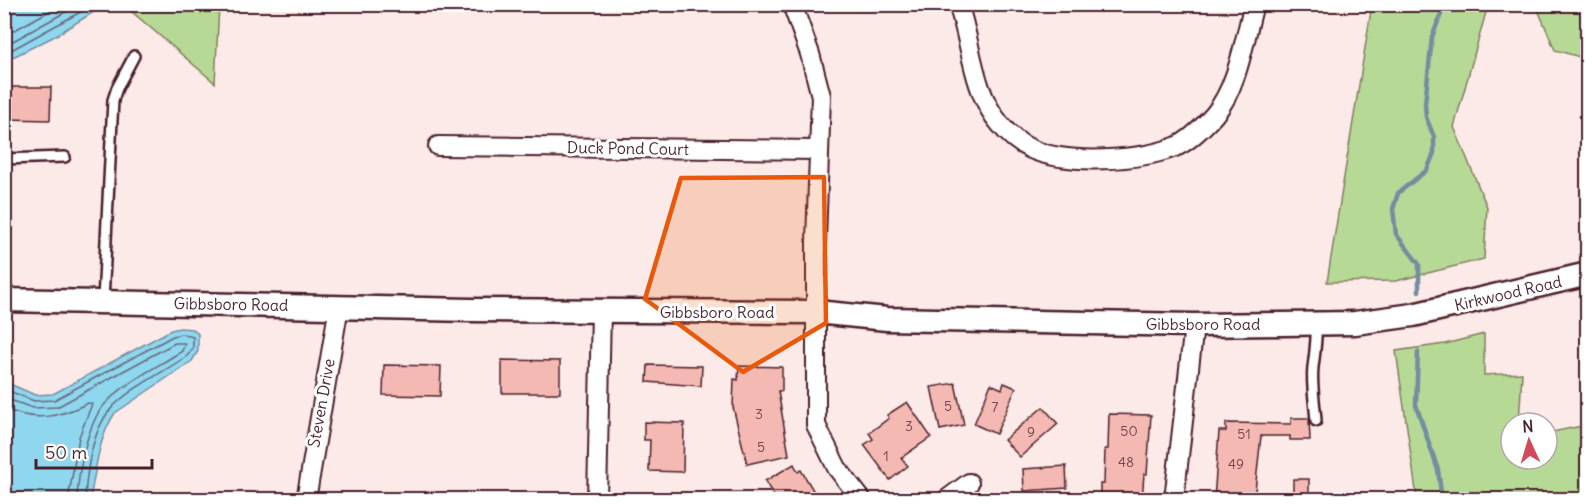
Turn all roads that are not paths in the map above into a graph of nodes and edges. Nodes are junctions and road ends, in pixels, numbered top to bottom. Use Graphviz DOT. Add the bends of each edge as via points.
graph roads {
  1 [pos="792,4"];
  2 [pos="958,4"];
  3 [pos="1254,4"];
  4 [pos="134,56"];
  5 [pos="438,146"];
  6 [pos="817,150"];
  7 [pos="64,157"];
  8 [pos="4,159"];
  9 [pos="1587,274"];
  10 [pos="4,300"];
  11 [pos="103,302"];
  12 [pos="339,306"];
  13 [pos="601,311"];
  14 [pos="816,312"];
  15 [pos="1428,312"];
  16 [pos="1316,324"];
  17 [pos="1194,325"];
  18 [pos="1316,421"];
  19 [pos="969,483"];
  20 [pos="306,500"];
  21 [pos="597,500"];
  22 [pos="862,500"];
  23 [pos="946,500"];
  24 [pos="1174,500"];
  1 -- 6 [label="street" via="821,96"];
  2 -- 3 [label="street" via="981,96 1000,124 1029,148 1044,154 1104,158 1148,155 1177,147 1215,114 1228,91"];
  4 -- 11 [label="lane" via="113,100"];
  5 -- 6 [label="street, Duck Pond Court"];
  6 -- 14 [label="street"];
  7 -- 8 [label="lane"];
  9 -- 15 [label="street, Kirkwood Road"];
  10 -- 11 [label="street, Gibbsboro Road"];
  11 -- 12 [label="street, Gibbsboro Road"];
  12 -- 13 [label="street, Gibbsboro Road"];
  12 -- 20 [label="street, Steven Drive"];
  13 -- 14 [label="street, Gibbsboro Road"];
  13 -- 21 [label="street"];
  14 -- 17 [label="street, Gibbsboro Road" via="887,319"];
  14 -- 22 [label="street" via="816,425 837,468"];
  15 -- 16 [label="street, Gibbsboro Road" via="1355,323"];
  16 -- 17 [label="street, Gibbsboro Road"];
  16 -- 18 [label="lane"];
  17 -- 24 [label="street"];
  19 -- 23 [label="street"];
}
